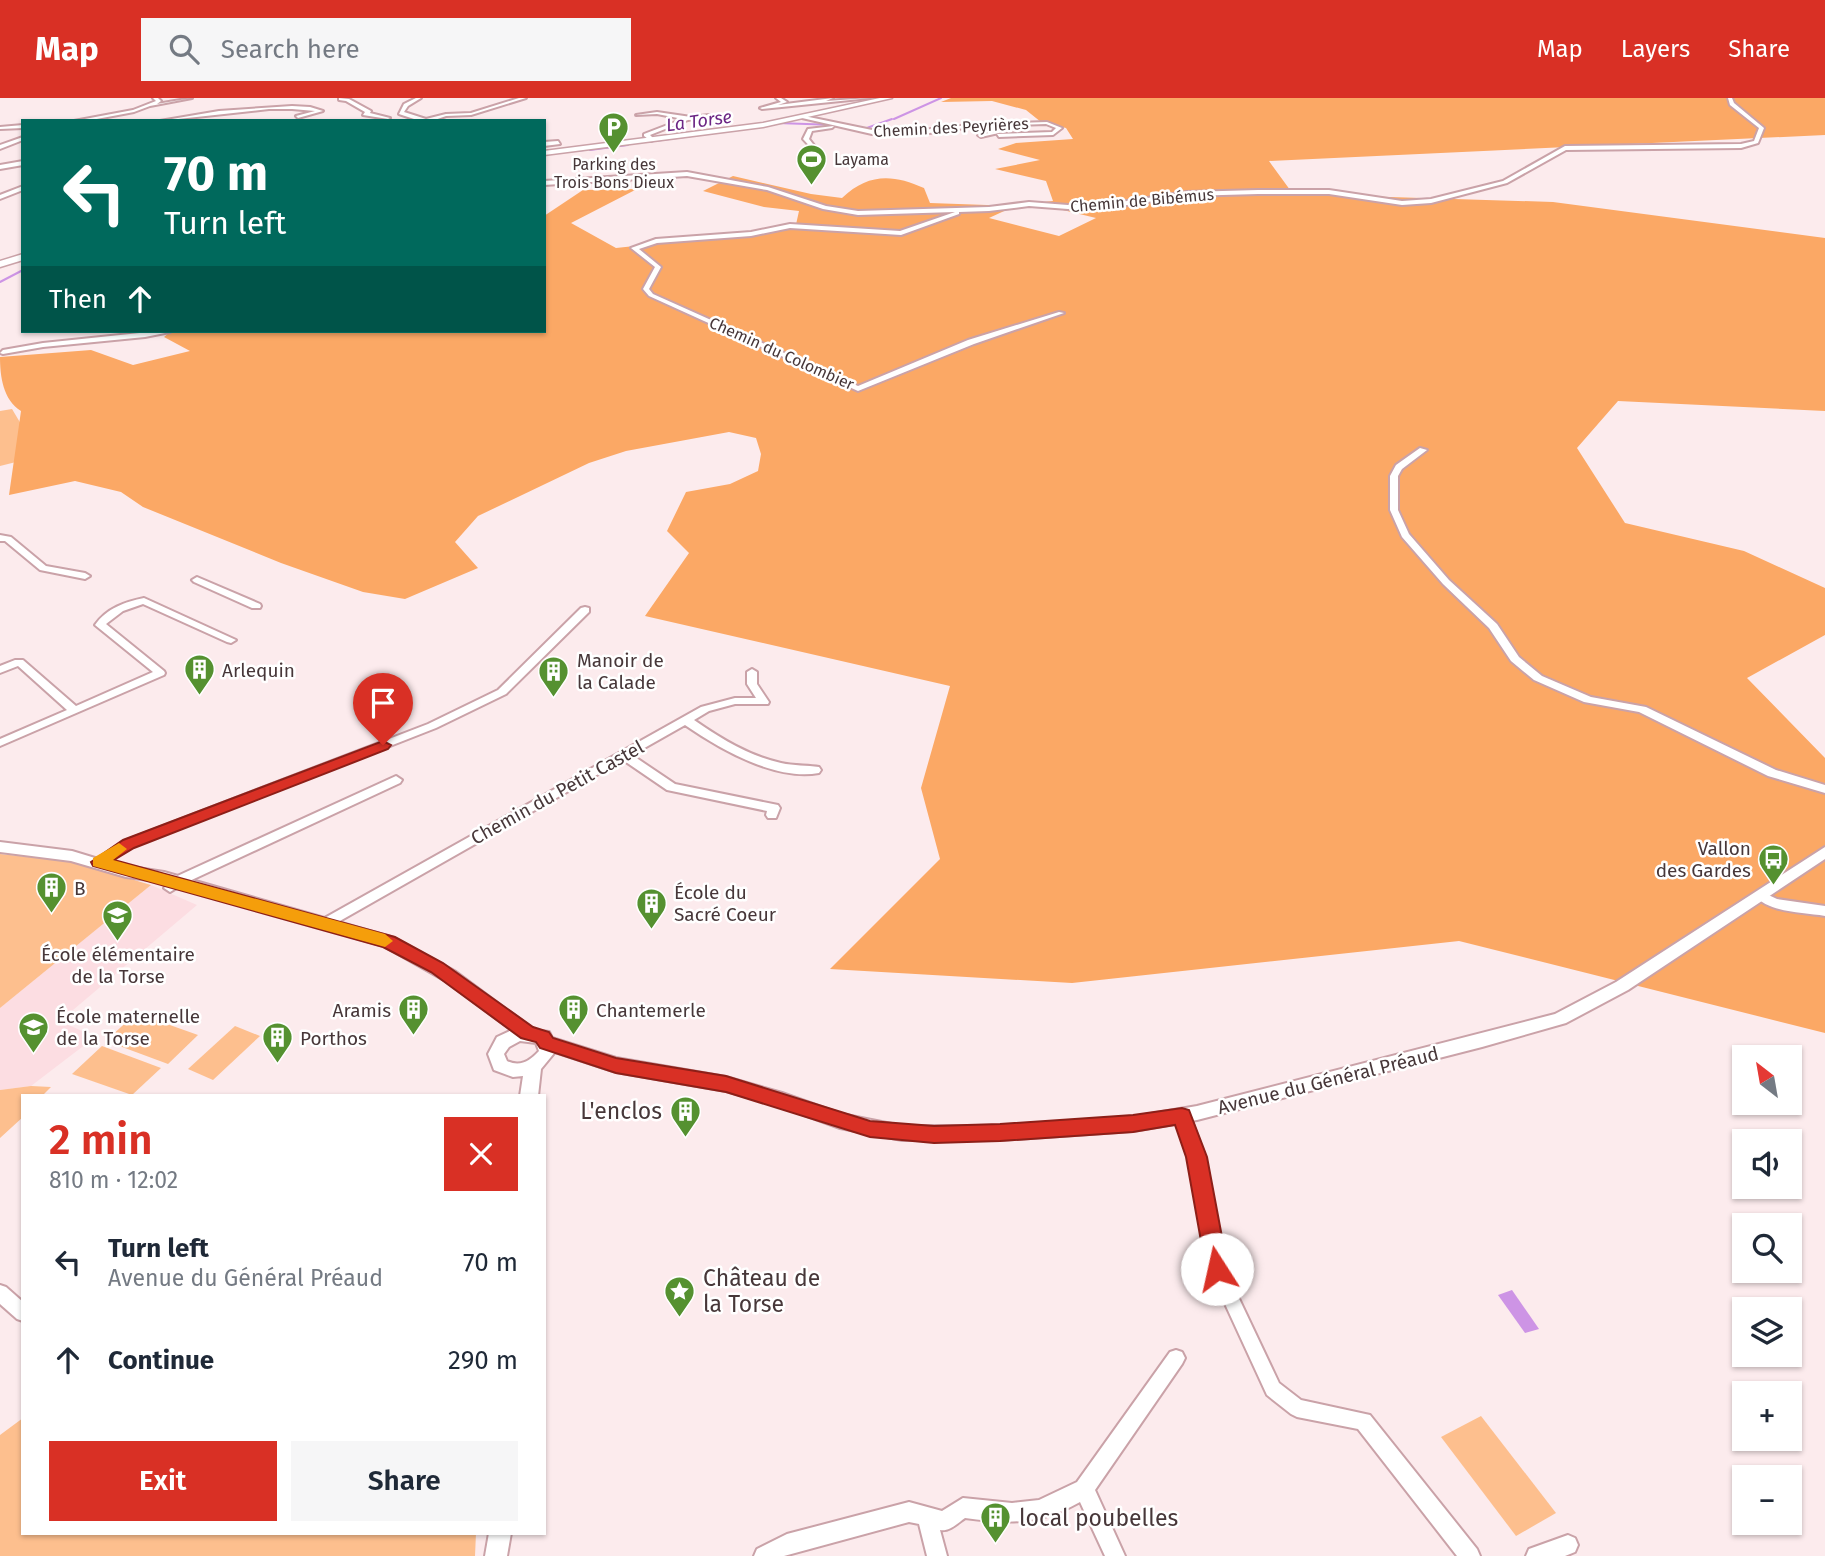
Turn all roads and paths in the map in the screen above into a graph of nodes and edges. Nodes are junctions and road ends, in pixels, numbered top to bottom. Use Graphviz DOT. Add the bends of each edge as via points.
graph roads {
  1 [pos="155,98"];
  2 [pos="190,98"];
  3 [pos="418,98"];
  4 [pos="524,98"];
  5 [pos="778,98"];
  6 [pos="831,98"];
  7 [pos="882,98"];
  8 [pos="889,98"];
  9 [pos="1730,98"];
  10 [pos="341,99"];
  11 [pos="870,100"];
  12 [pos="810,104"];
  13 [pos="151,106"];
  14 [pos="403,113"];
  15 [pos="638,115"];
  16 [pos="709,116"];
  17 [pos="298,117"];
  18 [pos="391,117"];
  19 [pos="807,117"];
  20 [pos="86,119"];
  21 [pos="173,119"];
  22 [pos="384,119"];
  23 [pos="420,119"];
  24 [pos="433,119"];
  25 [pos="690,119"];
  26 [pos="21,126"];
  27 [pos="843,126"];
  28 [pos="0,128"];
  29 [pos="981,135"];
  30 [pos="999,135"];
  31 [pos="1034,135"];
  32 [pos="678,137"];
  33 [pos="21,139"];
  34 [pos="652,139"];
  35 [pos="558,143"];
  36 [pos="546,144"];
  37 [pos="0,147"];
  38 [pos="600,147"];
  39 [pos="14,149"];
  40 [pos="818,152"];
  41 [pos="546,153"];
  42 [pos="21,163"];
  43 [pos="0,167"];
  44 [pos="546,183"];
  45 [pos="21,188"];
  46 [pos="0,197"];
  47 [pos="989,209"];
  48 [pos="21,258"];
  49 [pos="0,264"];
  50 [pos="1061,313"];
  51 [pos="159,333"];
  52 [pos="3,352"];
  53 [pos="1423,450"];
  54 [pos="0,538"];
  55 [pos="85,576"];
  56 [pos="197,580"];
  57 [pos="256,606"];
  58 [pos="585,610"];
  59 [pos="231,640"];
  60 [pos="0,670"];
  61 [pos="752,672"];
  62 [pos="74,710"];
  63 [pos="686,720"];
  64 [pos="0,743"];
  65 [pos="624,755"];
  66 [pos="815,770"];
  67 [pos="396,780"];
  68 [pos="1825,789"];
  69 [pos="772,815"];
  70 [pos="0,847"];
  71 [pos="1825,852"];
  72 [pos="99,862"];
  73 [pos="174,884"];
  74 [pos="1760,895"];
  75 [pos="1825,911"];
  76 [pos="326,923"];
  77 [pos="495,1008"];
  78 [pos="527,1032"];
  79 [pos="503,1042"];
  80 [pos="541,1056"];
  81 [pos="513,1071"];
  82 [pos="526,1094"];
  83 [pos="528,1094"];
  84 [pos="1182,1116"];
  85 [pos="0,1293"];
  86 [pos="21,1311"];
  87 [pos="1176,1358"];
  88 [pos="1084,1489"];
  89 [pos="927,1517"];
  90 [pos="500,1535"];
  91 [pos="1568,1545"];
  92 [pos="496,1556"];
  93 [pos="764,1556"];
  94 [pos="937,1556"];
  95 [pos="1115,1556"];
  96 [pos="1470,1556"];
  97 [pos="1536,1556"];
  1 -- 13 [label="street" via="159,101"];
  2 -- 13 [label="street"];
  3 -- 14 [label="street"];
  4 -- 24 [label="street" via="471,114"];
  5 -- 12 [label="street" via="785,102 762,108"];
  6 -- 12 [label="street"];
  7 -- 11 [label="street"];
  8 -- 11 [label="main road"];
  9 -- 47 [label="street, Chemin de Bibémus" via="1762,128 1756,142 1741,146 1565,148 1520,176 1431,201 1402,203 1329,192 1258,192 1187,194 1116,205 1029,204"];
  10 -- 18 [label="street" via="369,111 365,114"];
  11 -- 12 [label="street"];
  11 -- 19 [label="main road"];
  13 -- 20 [label="street"];
  14 -- 18 [label="street"];
  14 -- 23 [label="street"];
  15 -- 25 [label="street"];
  16 -- 25 [label="street"];
  17 -- 21 [label="street" via="321,111 304,106"];
  18 -- 22 [label="street"];
  19 -- 27 [label="street, Chemin des Peyrières"];
  19 -- 32 [label="main road"];
  25 -- 34 [label="street" via="646,135"];
  26 -- 28 [label="street"];
  27 -- 31 [label="street, Chemin des Peyrières" via="887,133 1048,123 1060,128"];
  27 -- 40 [label="street" via="810,130 806,139"];
  29 -- 31 [label="street" via="1015,131"];
  30 -- 31 [label="street, Chemin des Peyrières"];
  32 -- 34 [label="main road"];
  32 -- 38 [label="main road"];
  33 -- 37 [label="street"];
  34 -- 38 [label="main road"];
  35 -- 36 [label="street"];
  37 -- 39 [label="street"];
  38 -- 41 [label="main road"];
  42 -- 43 [label="street"];
  44 -- 47 [label="street, Chemin de Bibémus" via="681,173 765,188 825,208 858,213"];
  45 -- 46 [label="street"];
  47 -- 50 [label="street, Chemin du Colombier" via="954,214 901,233 803,225 656,241 635,247 635,251 658,269 646,289 651,295 858,389 971,342"];
  48 -- 49 [label="main road"];
  51 -- 52 [label="street"];
  53 -- 68 [label="street" via="1394,476 1394,510 1405,535 1493,626 1515,659 1588,700 1642,709 1772,773"];
  54 -- 55 [label="street" via="9,539 43,568"];
  56 -- 57 [label="street"];
  58 -- 72 [label="street" via="502,692 432,726 128,844"];
  59 -- 62 [label="street" via="144,601 132,603 100,625 160,673"];
  60 -- 62 [label="street" via="19,662"];
  61 -- 63 [label="street, Chemin du Petit Castel" via="752,684 764,702 721,703"];
  62 -- 64 [label="street"];
  63 -- 65 [label="street, Chemin du Petit Castel"];
  63 -- 66 [label="street" via="771,765"];
  65 -- 69 [label="street" via="671,787 774,808"];
  65 -- 76 [label="street, Chemin du Petit Castel"];
  67 -- 73 [label="street"];
  70 -- 72 [label="street"];
  71 -- 74 [label="street, Avenue du Général Préaud"];
  72 -- 73 [label="street"];
  73 -- 76 [label="street"];
  74 -- 75 [label="street" via="1774,903"];
  74 -- 84 [label="street, Avenue du Général Préaud" via="1622,986 1560,1018"];
  76 -- 77 [label="street" via="407,949"];
  77 -- 78 [label="street"];
  77 -- 79 [label="street"];
  78 -- 79 [label="street"];
  78 -- 80 [label="street" via="543,1037"];
  79 -- 81 [label="street" via="497,1060"];
  80 -- 81 [label="street, Avenue du Général Préaud"];
  80 -- 83 [label="street"];
  80 -- 84 [label="street, Avenue du Général Préaud" via="581,1052 616,1065 726,1084 840,1121 902,1133 1000,1133"];
  81 -- 82 [label="street"];
  84 -- 96 [label="street" via="1196,1157 1217,1269 1273,1389 1297,1408 1363,1421"];
  85 -- 86 [label="street"];
  87 -- 88 [label="street"];
  88 -- 89 [label="street" via="1055,1505 1016,1516 963,1508 944,1521"];
  88 -- 95 [label="street"];
  89 -- 93 [label="street" via="909,1512 855,1524 787,1544"];
  89 -- 94 [label="street"];
  90 -- 92 [label="street"];
  91 -- 97 [label="street"];
}
